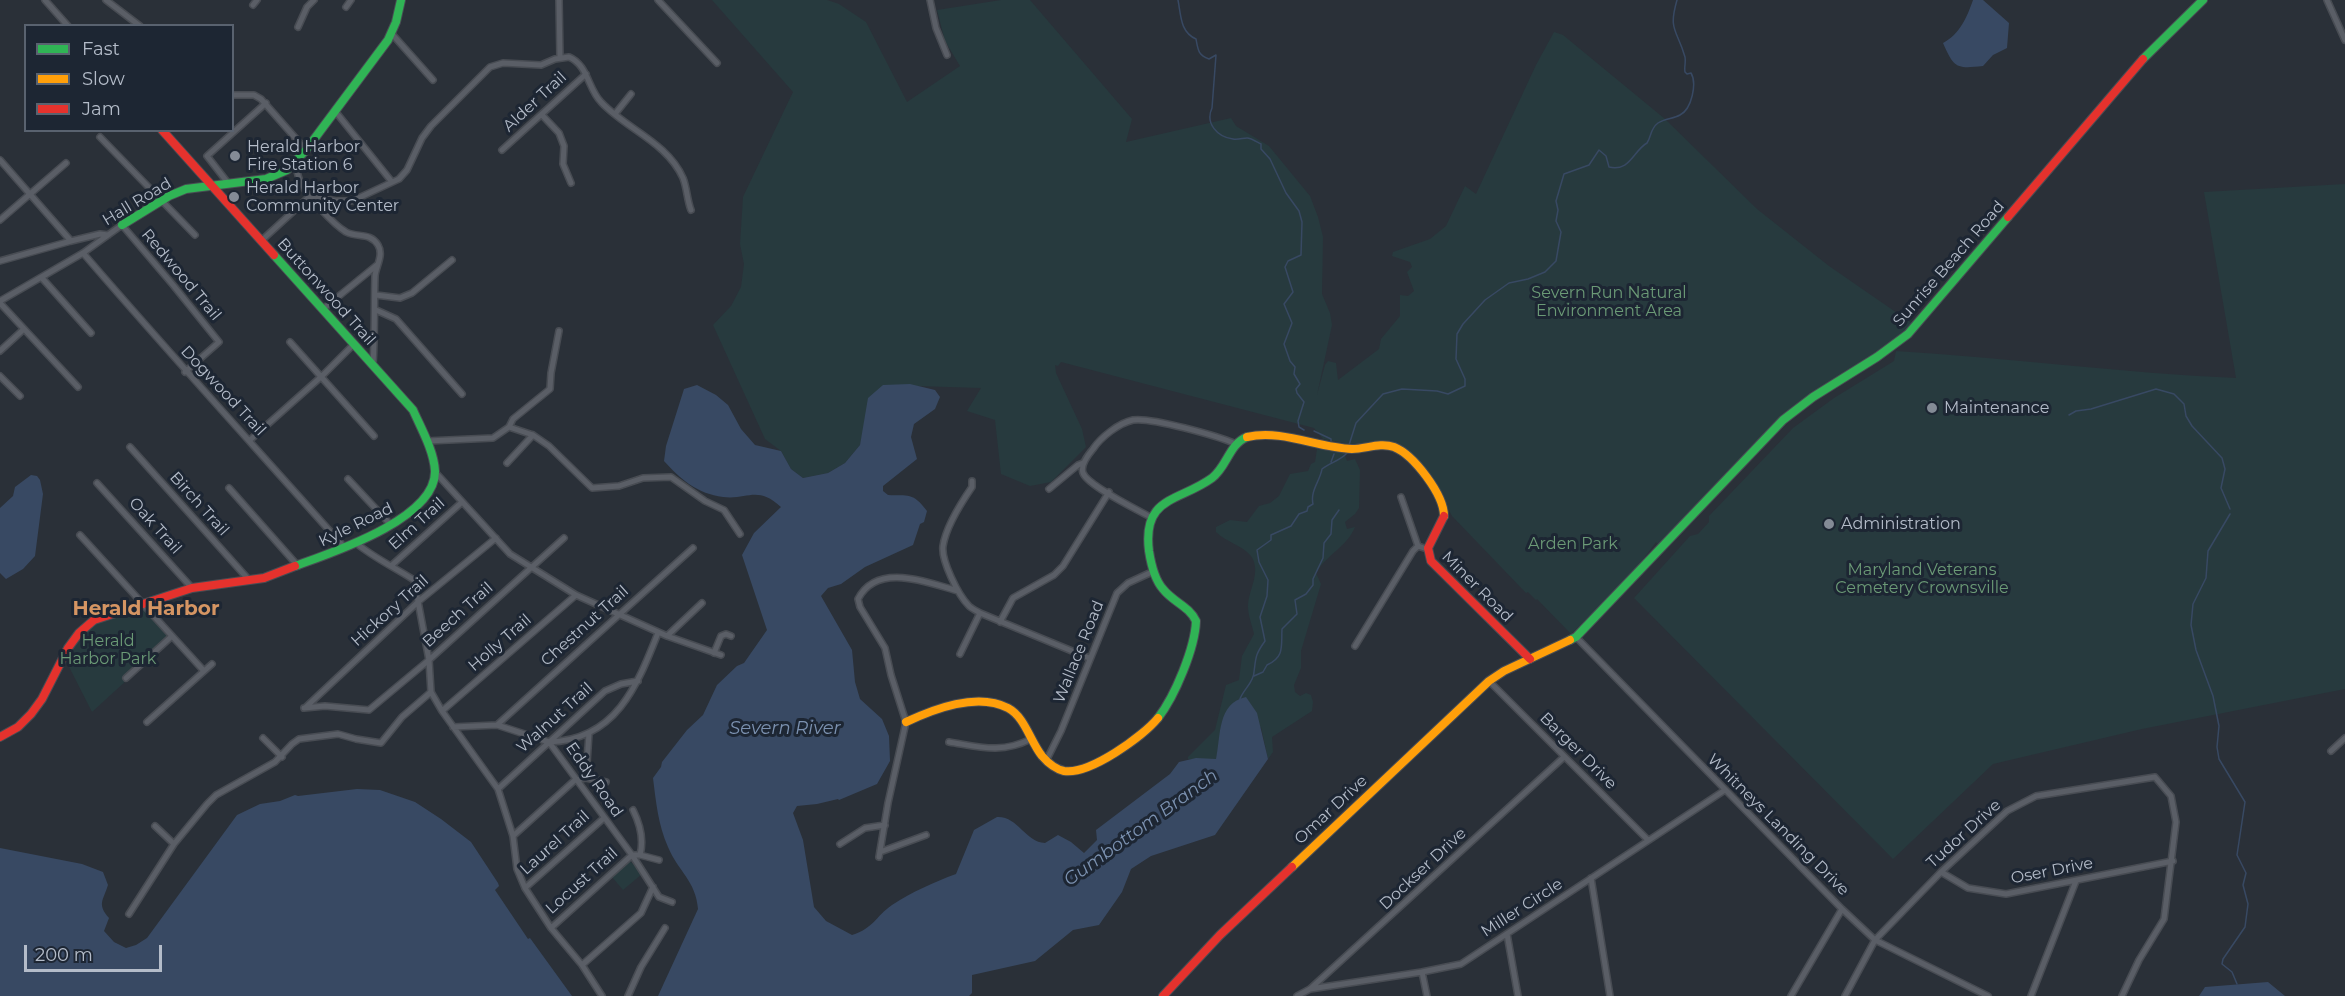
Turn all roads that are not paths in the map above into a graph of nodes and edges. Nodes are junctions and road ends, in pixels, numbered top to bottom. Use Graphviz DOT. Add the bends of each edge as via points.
graph roads {
  1 [pos="45,0"];
  2 [pos="106,0"];
  3 [pos="314,0"];
  4 [pos="351,0"];
  5 [pos="558,0"];
  6 [pos="658,0"];
  7 [pos="930,0"];
  8 [pos="2203,0"];
  9 [pos="2326,0"];
  10 [pos="401,1"];
  11 [pos="346,7"];
  12 [pos="66,24"];
  13 [pos="137,24"];
  14 [pos="298,27"];
  15 [pos="392,34"];
  16 [pos="2345,40"];
  17 [pos="948,55"];
  18 [pos="560,58"];
  19 [pos="717,63"];
  20 [pos="586,74"];
  21 [pos="433,80"];
  22 [pos="631,94"];
  23 [pos="234,95"];
  24 [pos="266,103"];
  25 [pos="335,111"];
  26 [pos="615,114"];
  27 [pos="542,115"];
  28 [pos="234,128"];
  29 [pos="164,132"];
  30 [pos="228,133"];
  31 [pos="100,137"];
  32 [pos="306,150"];
  33 [pos="502,150"];
  34 [pos="0,160"];
  35 [pos="297,161"];
  36 [pos="66,163"];
  37 [pos="392,182"];
  38 [pos="228,183"];
  39 [pos="571,183"];
  40 [pos="211,184"];
  41 [pos="31,195"];
  42 [pos="310,196"];
  43 [pos="162,200"];
  44 [pos="691,210"];
  45 [pos="0,220"];
  46 [pos="122,225"];
  47 [pos="108,235"];
  48 [pos="195,235"];
  49 [pos="70,241"];
  50 [pos="261,241"];
  51 [pos="83,253"];
  52 [pos="452,260"];
  53 [pos="0,261"];
  54 [pos="377,265"];
  55 [pos="42,278"];
  56 [pos="376,294"];
  57 [pos="0,302"];
  58 [pos="324,309"];
  59 [pos="376,310"];
  60 [pos="24,329"];
  61 [pos="559,331"];
  62 [pos="91,333"];
  63 [pos="290,342"];
  64 [pos="354,344"];
  65 [pos="0,351"];
  66 [pos="373,364"];
  67 [pos="185,372"];
  68 [pos="0,376"];
  69 [pos="322,376"];
  70 [pos="78,387"];
  71 [pos="462,394"];
  72 [pos="20,396"];
  73 [pos="509,427"];
  74 [pos="533,435"];
  75 [pos="374,436"];
  76 [pos="250,440"];
  77 [pos="427,441"];
  78 [pos="1236,444"];
  79 [pos="130,447"];
  80 [pos="507,463"];
  81 [pos="1083,463"];
  82 [pos="435,472"];
  83 [pos="348,479"];
  84 [pos="972,481"];
  85 [pos="97,483"];
  86 [pos="229,488"];
  87 [pos="1049,489"];
  88 [pos="1109,492"];
  89 [pos="1401,497"];
  90 [pos="461,503"];
  91 [pos="1152,518"];
  92 [pos="391,525"];
  93 [pos="740,534"];
  94 [pos="80,535"];
  95 [pos="496,538"];
  96 [pos="564,538"];
  97 [pos="356,543"];
  98 [pos="1418,546"];
  99 [pos="344,547"];
  100 [pos="693,548"];
  101 [pos="1427,549"];
  102 [pos="392,565"];
  103 [pos="298,566"];
  104 [pos="531,567"];
  105 [pos="1154,571"];
  106 [pos="249,580"];
  107 [pos="192,588"];
  108 [pos="958,591"];
  109 [pos="576,595"];
  110 [pos="419,601"];
  111 [pos="702,603"];
  112 [pos="143,604"];
  113 [pos="981,614"];
  114 [pos="616,615"];
  115 [pos="1000,622"];
  116 [pos="658,633"];
  117 [pos="172,636"];
  118 [pos="667,636"];
  119 [pos="730,636"];
  120 [pos="1576,637"];
  121 [pos="1355,646"];
  122 [pos="714,653"];
  123 [pos="960,654"];
  124 [pos="721,655"];
  125 [pos="1089,658"];
  126 [pos="1530,659"];
  127 [pos="429,660"];
  128 [pos="212,664"];
  129 [pos="204,671"];
  130 [pos="126,678"];
  131 [pos="638,681"];
  132 [pos="1489,681"];
  133 [pos="431,692"];
  134 [pos="369,710"];
  135 [pos="442,711"];
  136 [pos="147,722"];
  137 [pos="906,722"];
  138 [pos="497,725"];
  139 [pos="453,727"];
  140 [pos="589,734"];
  141 [pos="0,736"];
  142 [pos="263,738"];
  143 [pos="2345,738"];
  144 [pos="1031,739"];
  145 [pos="549,742"];
  146 [pos="949,742"];
  147 [pos="2331,751"];
  148 [pos="282,756"];
  149 [pos="1564,758"];
  150 [pos="1047,761"];
  151 [pos="586,778"];
  152 [pos="575,780"];
  153 [pos="606,782"];
  154 [pos="498,789"];
  155 [pos="1725,789"];
  156 [pos="633,810"];
  157 [pos="604,818"];
  158 [pos="885,825"];
  159 [pos="154,826"];
  160 [pos="926,835"];
  161 [pos="513,836"];
  162 [pos="1648,840"];
  163 [pos="174,844"];
  164 [pos="840,844"];
  165 [pos="632,855"];
  166 [pos="640,855"];
  167 [pos="659,860"];
  168 [pos="2173,861"];
  169 [pos="1941,873"];
  170 [pos="1591,878"];
  171 [pos="2076,881"];
  172 [pos="653,887"];
  173 [pos="525,888"];
  174 [pos="672,902"];
  175 [pos="1842,909"];
  176 [pos="129,914"];
  177 [pos="551,928"];
  178 [pos="665,928"];
  179 [pos="1507,934"];
  180 [pos="1875,940"];
  181 [pos="582,965"];
  182 [pos="1422,972"];
  183 [pos="1310,989"];
  184 [pos="602,996"];
  185 [pos="628,996"];
  186 [pos="1163,996"];
  187 [pos="1297,996"];
  188 [pos="1427,996"];
  189 [pos="1518,996"];
  190 [pos="1610,996"];
  191 [pos="1791,996"];
  192 [pos="1845,996"];
  193 [pos="1988,996"];
  194 [pos="2031,996"];
  195 [pos="2122,996"];
  1 -- 12 [label="street"];
  2 -- 13 [label="street"];
  3 -- 14 [label="street"];
  4 -- 11 [label="street"];
  5 -- 18 [label="street"];
  6 -- 19 [label="street"];
  7 -- 17 [label="street" via="936,28"];
  8 -- 120 [label="street, Sunrise Beach Road" via="2147,54 1908,334 1788,416"];
  9 -- 16 [label="street"];
  10 -- 15 [label="street"];
  15 -- 21 [label="street"];
  15 -- 25 [label="street"];
  18 -- 20 [label="street" via="575,59"];
  18 -- 37 [label="street" via="541,65 504,63 490,67 431,126 406,170"];
  20 -- 26 [label="street" via="600,102"];
  20 -- 27 [label="street, Alder Trail"];
  22 -- 26 [label="street"];
  23 -- 24 [label="street" via="254,95"];
  24 -- 28 [label="street"];
  24 -- 32 [label="street"];
  25 -- 32 [label="street"];
  25 -- 37 [label="street"];
  26 -- 44 [label="street" via="640,131 673,164 682,178"];
  27 -- 33 [label="street, Alder Trail"];
  27 -- 39 [label="street" via="559,133 564,146 563,164"];
  29 -- 40 [label="street, Buttonwood Trail"];
  30 -- 38 [label="street" via="207,156"];
  31 -- 43 [label="street"];
  32 -- 35 [label="street"];
  34 -- 41 [label="street"];
  35 -- 38 [label="street, Hall Road" via="272,178"];
  35 -- 42 [label="street" via="300,183"];
  36 -- 41 [label="street"];
  37 -- 42 [label="street" via="352,201"];
  38 -- 40 [label="street, Hall Road"];
  40 -- 43 [label="street, Hall Road" via="186,189"];
  40 -- 50 [label="street, Buttonwood Trail"];
  41 -- 45 [label="street"];
  41 -- 49 [label="street"];
  42 -- 50 [label="street"];
  42 -- 54 [label="street" via="348,233 371,237 381,254"];
  43 -- 46 [label="street, Hall Road"];
  43 -- 48 [label="street"];
  46 -- 47 [label="street, Hall Road"];
  46 -- 67 [label="street, Redwood Trail" via="219,342"];
  47 -- 49 [label="street"];
  47 -- 51 [label="street, Hall Road"];
  49 -- 53 [label="street"];
  50 -- 58 [label="street, Buttonwood Trail"];
  51 -- 55 [label="street, Hall Road"];
  51 -- 67 [label="street, Dogwood Trail"];
  52 -- 56 [label="street" via="412,293 400,298"];
  54 -- 56 [label="street"];
  54 -- 58 [label="street"];
  55 -- 57 [label="street, Hall Road"];
  55 -- 62 [label="street"];
  56 -- 59 [label="street"];
  57 -- 60 [label="street"];
  58 -- 64 [label="street, Buttonwood Trail"];
  59 -- 66 [label="street"];
  59 -- 71 [label="street" via="396,319"];
  60 -- 65 [label="street"];
  60 -- 70 [label="street"];
  61 -- 73 [label="street" via="550,388 513,419"];
  63 -- 69 [label="street"];
  64 -- 66 [label="street, Buttonwood Trail"];
  64 -- 69 [label="street"];
  66 -- 77 [label="street" via="413,410"];
  67 -- 76 [label="street, Dogwood Trail"];
  68 -- 72 [label="street"];
  69 -- 75 [label="street"];
  69 -- 76 [label="street"];
  73 -- 74 [label="street"];
  73 -- 77 [label="street" via="494,438"];
  74 -- 80 [label="street"];
  74 -- 93 [label="street" via="592,488 671,477 724,510"];
  76 -- 99 [label="street, Dogwood Trail"];
  77 -- 82 [label="street"];
  78 -- 81 [label="street" via="1149,420 1133,420 1118,426"];
  78 -- 91 [label="street" via="1214,476 1162,504"];
  78 -- 101 [label="street" via="1246,437 1258,436 1350,449 1389,445 1398,449 1423,473 1444,507 1443,519"];
  79 -- 106 [label="street, Birch Trail"];
  81 -- 87 [label="street"];
  81 -- 88 [label="street" via="1087,478"];
  82 -- 90 [label="street"];
  82 -- 92 [label="street, Kyle Road" via="429,491 412,511"];
  83 -- 92 [label="street"];
  84 -- 108 [label="street" via="942,548"];
  85 -- 107 [label="street, Oak Trail"];
  86 -- 103 [label="street"];
  88 -- 91 [label="street"];
  88 -- 115 [label="street" via="1063,566 1013,598"];
  89 -- 98 [label="street, Miner Road"];
  90 -- 95 [label="street"];
  90 -- 102 [label="street, Elm Trail"];
  91 -- 105 [label="street" via="1149,535"];
  92 -- 97 [label="street, Kyle Road"];
  94 -- 112 [label="street"];
  95 -- 104 [label="street" via="510,554"];
  95 -- 110 [label="street, Hickory Trail"];
  96 -- 104 [label="street, Beech Trail"];
  97 -- 99 [label="street, Kyle Road"];
  97 -- 102 [label="street" via="374,558"];
  98 -- 101 [label="street, Miner Road"];
  98 -- 121 [label="street"];
  99 -- 103 [label="street, Kyle Road"];
  100 -- 114 [label="street, Chestnut Trail"];
  101 -- 126 [label="street, Miner Road" via="1428,557 1437,567"];
  102 -- 110 [label="street" via="414,580"];
  103 -- 106 [label="street, Kyle Road"];
  104 -- 109 [label="street"];
  104 -- 127 [label="street, Beech Trail"];
  105 -- 125 [label="street, Wallace Road" via="1117,593"];
  105 -- 150 [label="street" via="1160,587 1189,611 1196,623 1191,646 1165,709 1144,732 1085,767 1062,771"];
  106 -- 107 [label="street, Kyle Road"];
  107 -- 112 [label="street, Kyle Road"];
  108 -- 113 [label="street"];
  108 -- 137 [label="street" via="894,577 876,580 864,588 858,599 885,648"];
  109 -- 114 [label="street"];
  109 -- 135 [label="street, Holly Trail"];
  110 -- 127 [label="street"];
  110 -- 134 [label="street, Hickory Trail" via="304,708"];
  111 -- 118 [label="street"];
  112 -- 117 [label="street"];
  112 -- 141 [label="street, Kyle Road" via="86,625 67,648 35,712 13,731"];
  113 -- 115 [label="street"];
  113 -- 123 [label="street"];
  114 -- 116 [label="street"];
  114 -- 138 [label="street, Chestnut Trail"];
  115 -- 125 [label="street"];
  116 -- 118 [label="street"];
  116 -- 131 [label="street"];
  117 -- 129 [label="street"];
  117 -- 130 [label="street"];
  118 -- 122 [label="street"];
  119 -- 122 [label="street" via="721,636"];
  120 -- 126 [label="street, Sunrise Beach Road"];
  120 -- 155 [label="street, Whitneys Landing Drive"];
  122 -- 124 [label="street"];
  125 -- 150 [label="street, Wallace Road"];
  126 -- 132 [label="street, Omar Drive"];
  127 -- 133 [label="street"];
  127 -- 134 [label="street, Beech Trail"];
  128 -- 129 [label="street"];
  129 -- 136 [label="street"];
  131 -- 140 [label="street" via="615,713"];
  131 -- 145 [label="street, Walnut Trail" via="605,691"];
  132 -- 149 [label="street, Barger Drive"];
  132 -- 186 [label="street, Omar Drive" via="1220,935"];
  133 -- 135 [label="street"];
  133 -- 148 [label="street" via="381,742 322,735 299,739"];
  135 -- 139 [label="street"];
  137 -- 144 [label="street" via="935,709 992,703 1011,710"];
  137 -- 158 [label="street"];
  138 -- 139 [label="street, Eddy Road"];
  138 -- 145 [label="street, Eddy Road"];
  139 -- 154 [label="street"];
  140 -- 145 [label="street" via="570,741"];
  140 -- 151 [label="street"];
  142 -- 148 [label="street"];
  143 -- 147 [label="street"];
  144 -- 146 [label="street" via="1012,748"];
  144 -- 150 [label="street"];
  145 -- 152 [label="street, Eddy Road"];
  145 -- 154 [label="street, Walnut Trail"];
  148 -- 163 [label="street" via="216,795"];
  149 -- 162 [label="street, Barger Drive"];
  149 -- 183 [label="street, Dockser Drive"];
  151 -- 152 [label="street"];
  151 -- 153 [label="street"];
  152 -- 157 [label="street, Eddy Road"];
  152 -- 161 [label="street"];
  154 -- 161 [label="street"];
  155 -- 162 [label="street, Miller Circle"];
  155 -- 175 [label="street, Whitneys Landing Drive"];
  156 -- 166 [label="street" via="638,819"];
  157 -- 165 [label="street, Eddy Road"];
  157 -- 173 [label="street, Laurel Trail"];
  158 -- 160 [label="street" via="880,854"];
  158 -- 164 [label="street" via="865,828"];
  159 -- 163 [label="street"];
  161 -- 173 [label="street" via="517,870"];
  162 -- 170 [label="street, Miller Circle"];
  163 -- 176 [label="street"];
  165 -- 166 [label="street"];
  165 -- 172 [label="street, Eddy Road"];
  165 -- 177 [label="street, Locust Trail"];
  166 -- 167 [label="street"];
  168 -- 169 [label="street, Tudor Drive" via="2176,822 2171,796 2155,777 2036,796 2007,811"];
  168 -- 171 [label="street, Oser Drive"];
  168 -- 195 [label="street" via="2164,919"];
  169 -- 171 [label="street, Oser Drive" via="1968,888 2006,894"];
  169 -- 180 [label="street, Tudor Drive"];
  170 -- 179 [label="street, Miller Circle"];
  170 -- 190 [label="street"];
  171 -- 194 [label="street"];
  172 -- 174 [label="street, Eddy Road" via="658,897"];
  172 -- 181 [label="street" via="641,913"];
  173 -- 177 [label="street"];
  175 -- 180 [label="street, Whitneys Landing Drive"];
  175 -- 191 [label="street"];
  177 -- 181 [label="street"];
  178 -- 185 [label="street"];
  179 -- 182 [label="street, Miller Circle" via="1461,964"];
  179 -- 189 [label="street"];
  180 -- 192 [label="street, Tudor Drive"];
  180 -- 193 [label="street, Whitneys Landing Drive"];
  181 -- 184 [label="street"];
  182 -- 183 [label="street, Miller Circle"];
  182 -- 188 [label="street"];
  183 -- 187 [label="street, Dockser Drive"];
}
